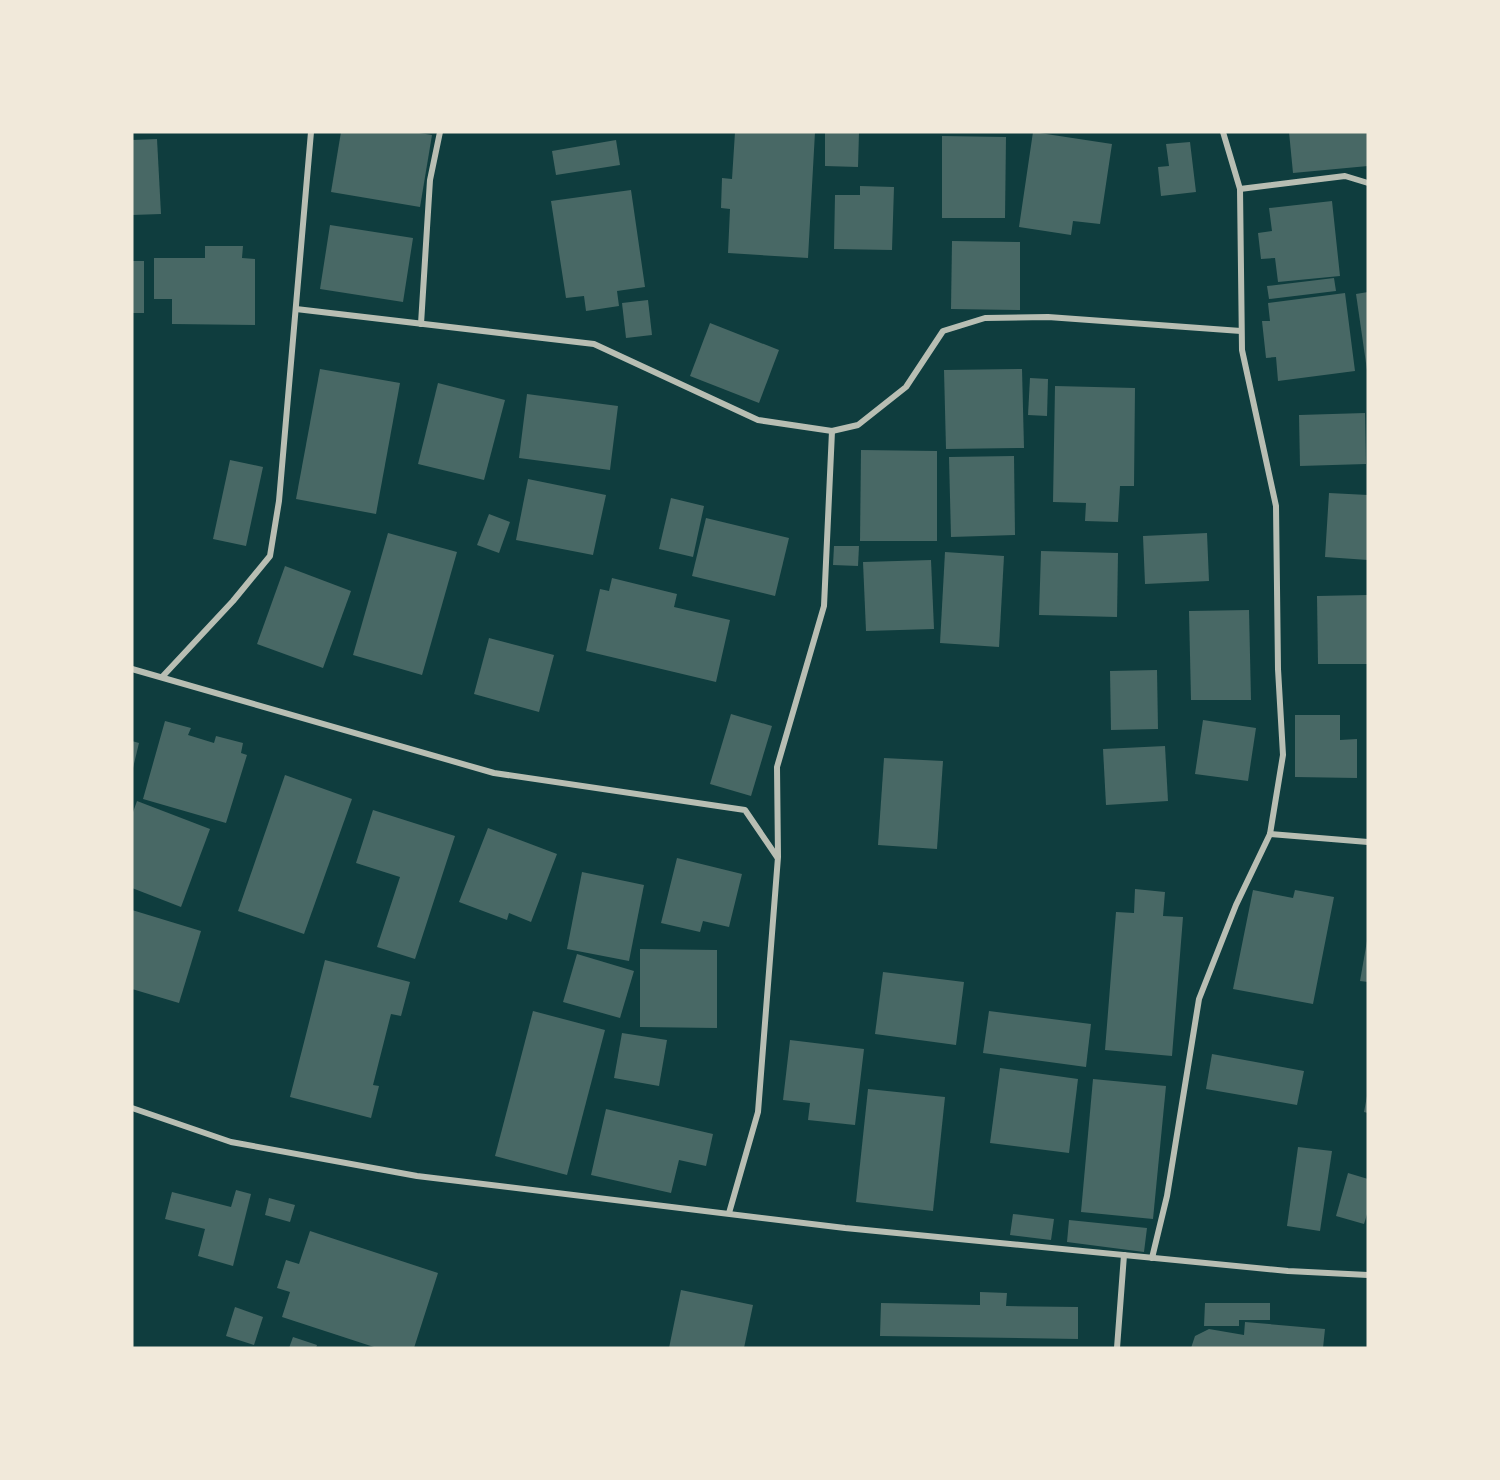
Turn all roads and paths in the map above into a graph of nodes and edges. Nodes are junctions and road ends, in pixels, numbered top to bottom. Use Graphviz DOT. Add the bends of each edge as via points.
graph roads {
  1 [pos="311,132"];
  2 [pos="440,132"];
  3 [pos="1223,132"];
  4 [pos="1368,183"];
  5 [pos="1240,189"];
  6 [pos="296,309"];
  7 [pos="421,324"];
  8 [pos="1241,331"];
  9 [pos="832,431"];
  10 [pos="132,669"];
  11 [pos="163,676"];
  12 [pos="1270,834"];
  13 [pos="1368,842"];
  14 [pos="778,857"];
  15 [pos="132,1108"];
  16 [pos="729,1214"];
  17 [pos="1124,1255"];
  18 [pos="1152,1258"];
  19 [pos="1368,1275"];
  20 [pos="1117,1348"];
  1 -- 6 [label="street"];
  2 -- 7 [label="street" via="430,180"];
  3 -- 5 [label="street"];
  4 -- 5 [label="street" via="1346,176"];
  5 -- 8 [label="street"];
  6 -- 7 [label="street"];
  6 -- 11 [label="street" via="279,501 270,555"];
  7 -- 9 [label="street" via="594,344 758,420"];
  8 -- 9 [label="street" via="1048,317 985,318 943,331 906,387 858,425"];
  8 -- 12 [label="street" via="1276,506 1283,755"];
  9 -- 14 [label="street" via="824,606 777,767"];
  10 -- 11 [label="street"];
  11 -- 14 [label="street" via="494,773 744,810"];
  12 -- 13 [label="street"];
  12 -- 18 [label="street" via="1236,905 1199,999 1167,1196"];
  14 -- 16 [label="street" via="758,1112"];
  15 -- 16 [label="street" via="231,1142 417,1176"];
  16 -- 17 [label="street"];
  17 -- 18 [label="street"];
  17 -- 20 [label="street"];
  18 -- 19 [label="street"];
}
